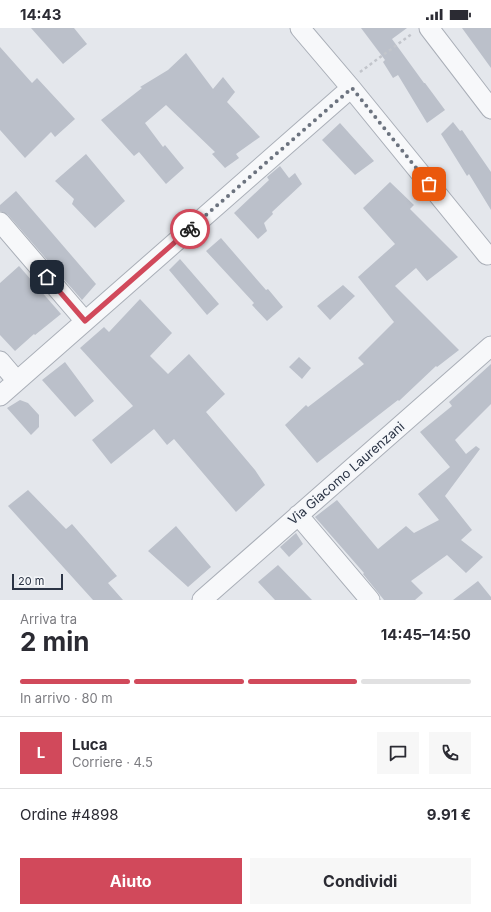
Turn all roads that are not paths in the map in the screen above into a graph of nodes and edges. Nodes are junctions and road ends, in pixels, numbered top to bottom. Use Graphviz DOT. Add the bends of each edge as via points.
graph roads {
  1 [pos="300,28"];
  2 [pos="421,30"];
  3 [pos="349,85"];
  4 [pos="491,109"];
  5 [pos="0,222"];
  6 [pos="487,255"];
  7 [pos="85,321"];
  8 [pos="491,346"];
  9 [pos="0,361"];
  10 [pos="17,381"];
  11 [pos="0,396"];
  12 [pos="298,515"];
  13 [pos="202,600"];
  14 [pos="370,600"];
  1 -- 3 [label="street"];
  2 -- 4 [label="street"];
  3 -- 6 [label="street"];
  3 -- 7 [label="street"];
  5 -- 7 [label="street"];
  7 -- 10 [label="street"];
  8 -- 12 [label="street, Via Giacomo Laurenzani"];
  9 -- 10 [label="street"];
  10 -- 11 [label="street"];
  12 -- 13 [label="street, Via Giacomo Laurenzani"];
  12 -- 14 [label="street"];
}
